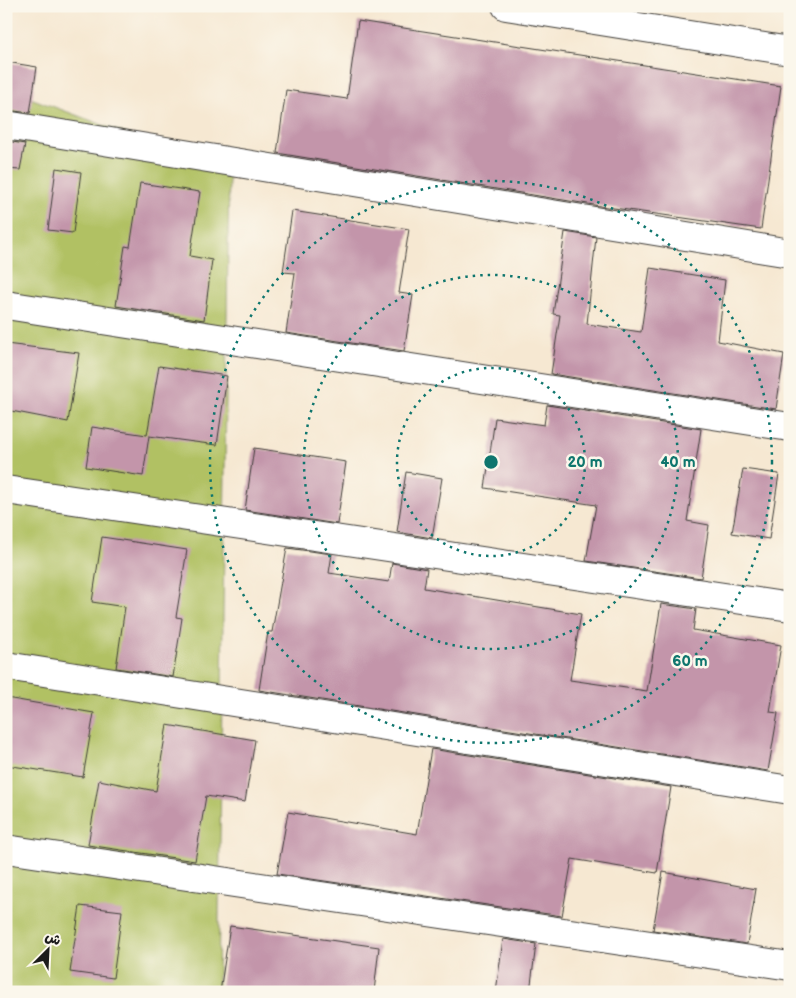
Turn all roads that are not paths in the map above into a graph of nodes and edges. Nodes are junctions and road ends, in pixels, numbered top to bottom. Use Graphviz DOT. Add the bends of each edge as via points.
graph roads {
  1 [pos="506,6"];
  2 [pos="790,52"];
  3 [pos="6,125"];
  4 [pos="790,253"];
  5 [pos="6,305"];
  6 [pos="790,426"];
  7 [pos="6,490"];
  8 [pos="790,607"];
  9 [pos="6,666"];
  10 [pos="790,790"];
  11 [pos="6,849"];
  12 [pos="790,966"];
  1 -- 2 [label="street"];
  3 -- 4 [label="street"];
  5 -- 6 [label="street"];
  7 -- 8 [label="street"];
  9 -- 10 [label="street"];
  11 -- 12 [label="street"];
}
